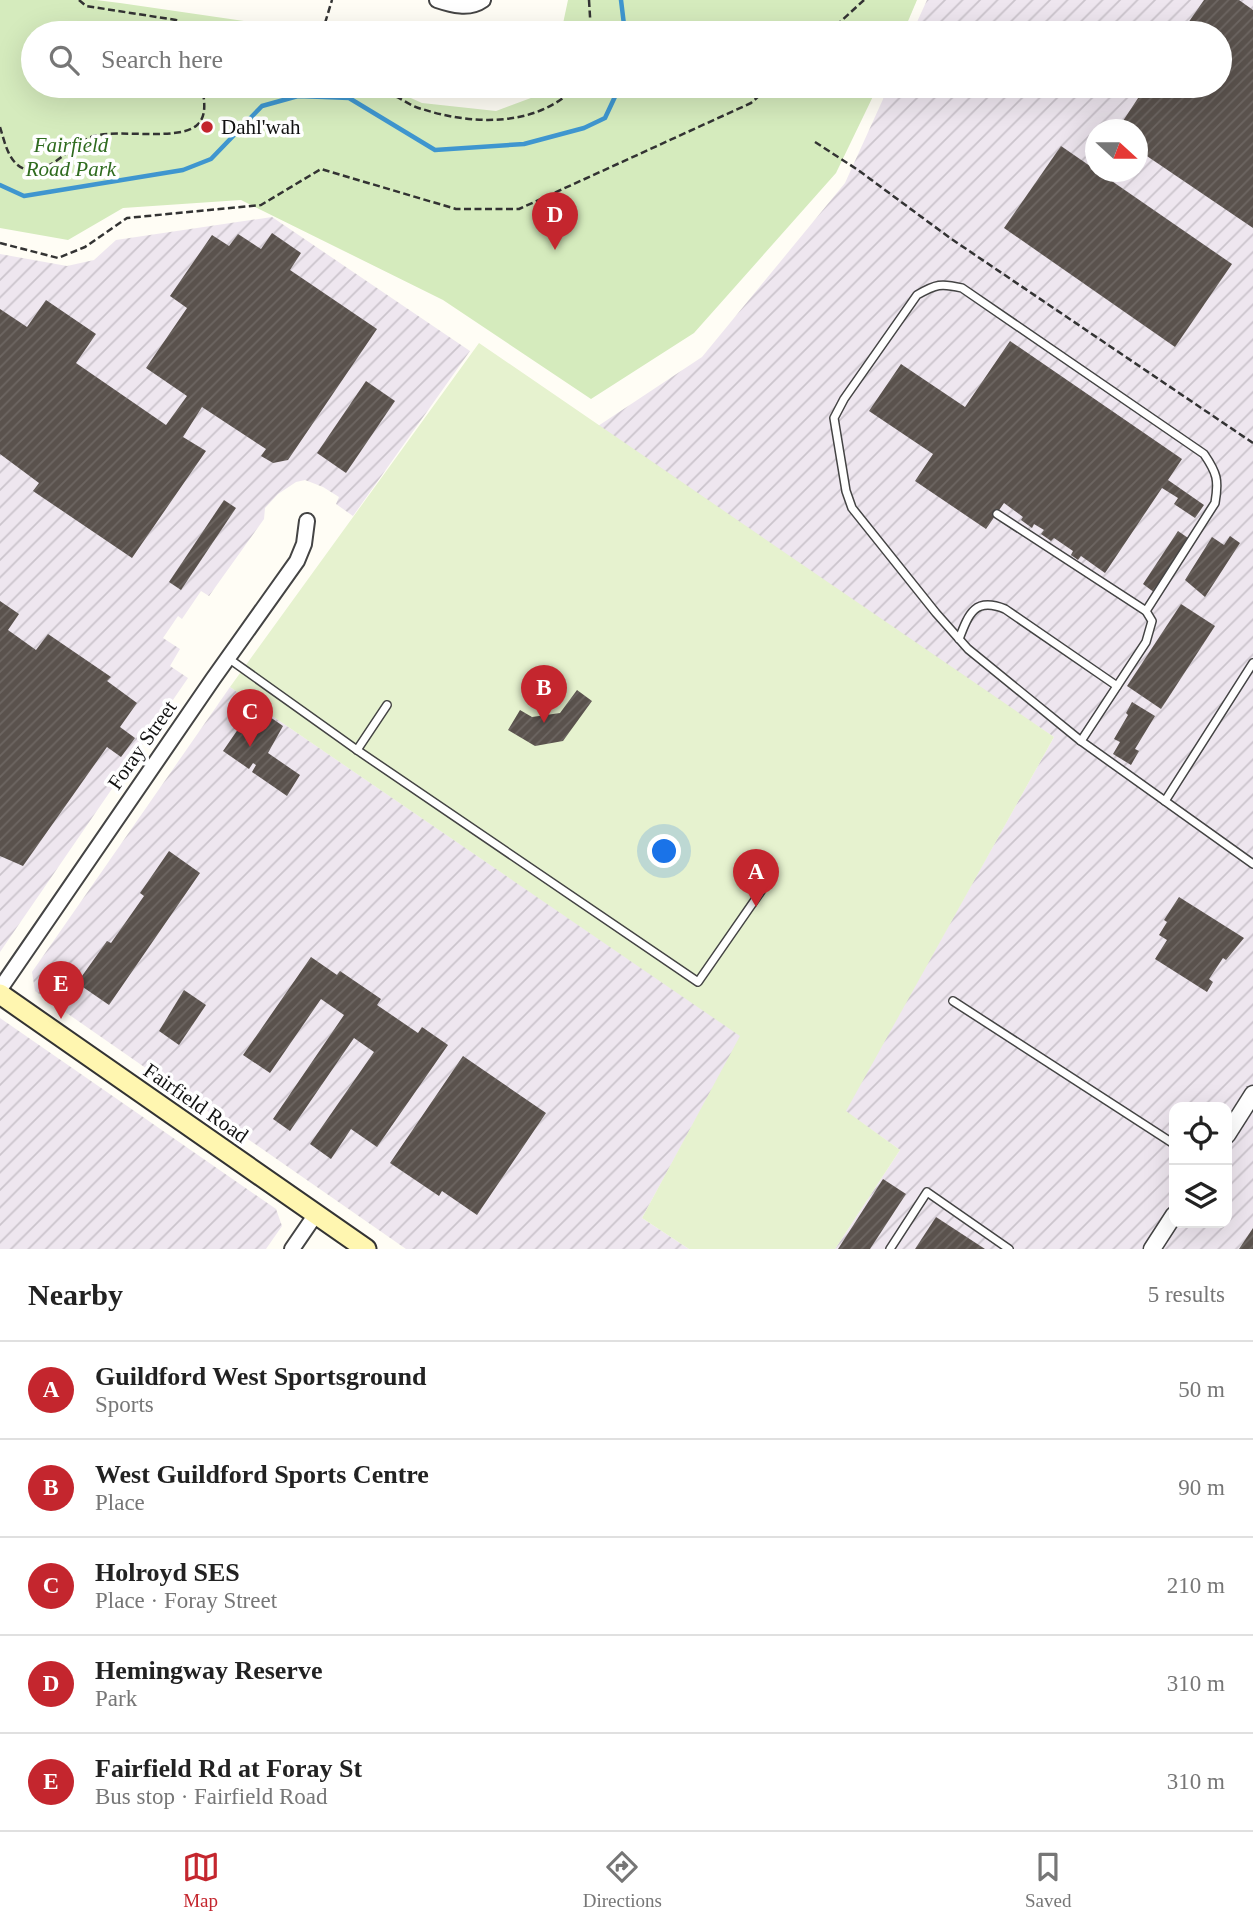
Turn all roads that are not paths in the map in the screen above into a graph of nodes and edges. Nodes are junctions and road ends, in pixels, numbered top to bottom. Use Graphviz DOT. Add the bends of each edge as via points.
graph roads {
  1 [pos="437,0"];
  2 [pos="483,0"];
  3 [pos="997,514"];
  4 [pos="307,521"];
  5 [pos="1146,611"];
  6 [pos="959,639"];
  7 [pos="228,658"];
  8 [pos="1253,663"];
  9 [pos="1117,686"];
  10 [pos="387,705"];
  11 [pos="1082,741"];
  12 [pos="357,750"];
  13 [pos="1165,801"];
  14 [pos="1253,864"];
  15 [pos="768,881"];
  16 [pos="0,989"];
  17 [pos="0,994"];
  18 [pos="953,1001"];
  19 [pos="1253,1094"];
  20 [pos="1232,1127"];
  21 [pos="1169,1141"];
  22 [pos="316,1214"];
  23 [pos="1169,1223"];
  24 [pos="292,1249"];
  25 [pos="366,1249"];
  26 [pos="890,1249"];
  27 [pos="1009,1249"];
  28 [pos="1152,1249"];
  1 -- 2 [label="street" via="458,7"];
  3 -- 5 [label="lane"];
  4 -- 7 [label="street, Foray Street" via="297,561"];
  5 -- 6 [label="lane" via="1216,503 1219,485 1214,469 1204,454 962,288 946,284 917,295 834,418 852,508"];
  5 -- 9 [label="lane" via="1152,621 1146,642"];
  6 -- 9 [label="lane" via="967,618 978,606 991,603"];
  6 -- 11 [label="lane"];
  7 -- 12 [label="lane"];
  7 -- 16 [label="street, Foray Street"];
  8 -- 13 [label="lane"];
  9 -- 11 [label="lane"];
  10 -- 12 [label="lane"];
  11 -- 13 [label="lane"];
  12 -- 15 [label="lane" via="698,982"];
  13 -- 14 [label="lane"];
  17 -- 22 [label="main road, Fairfield Road"];
  18 -- 21 [label="lane"];
  19 -- 20 [label="street"];
  22 -- 24 [label="street"];
  22 -- 25 [label="main road, Fairfield Road"];
  23 -- 28 [label="street"];
  26 -- 27 [label="lane" via="927,1192"];
}
